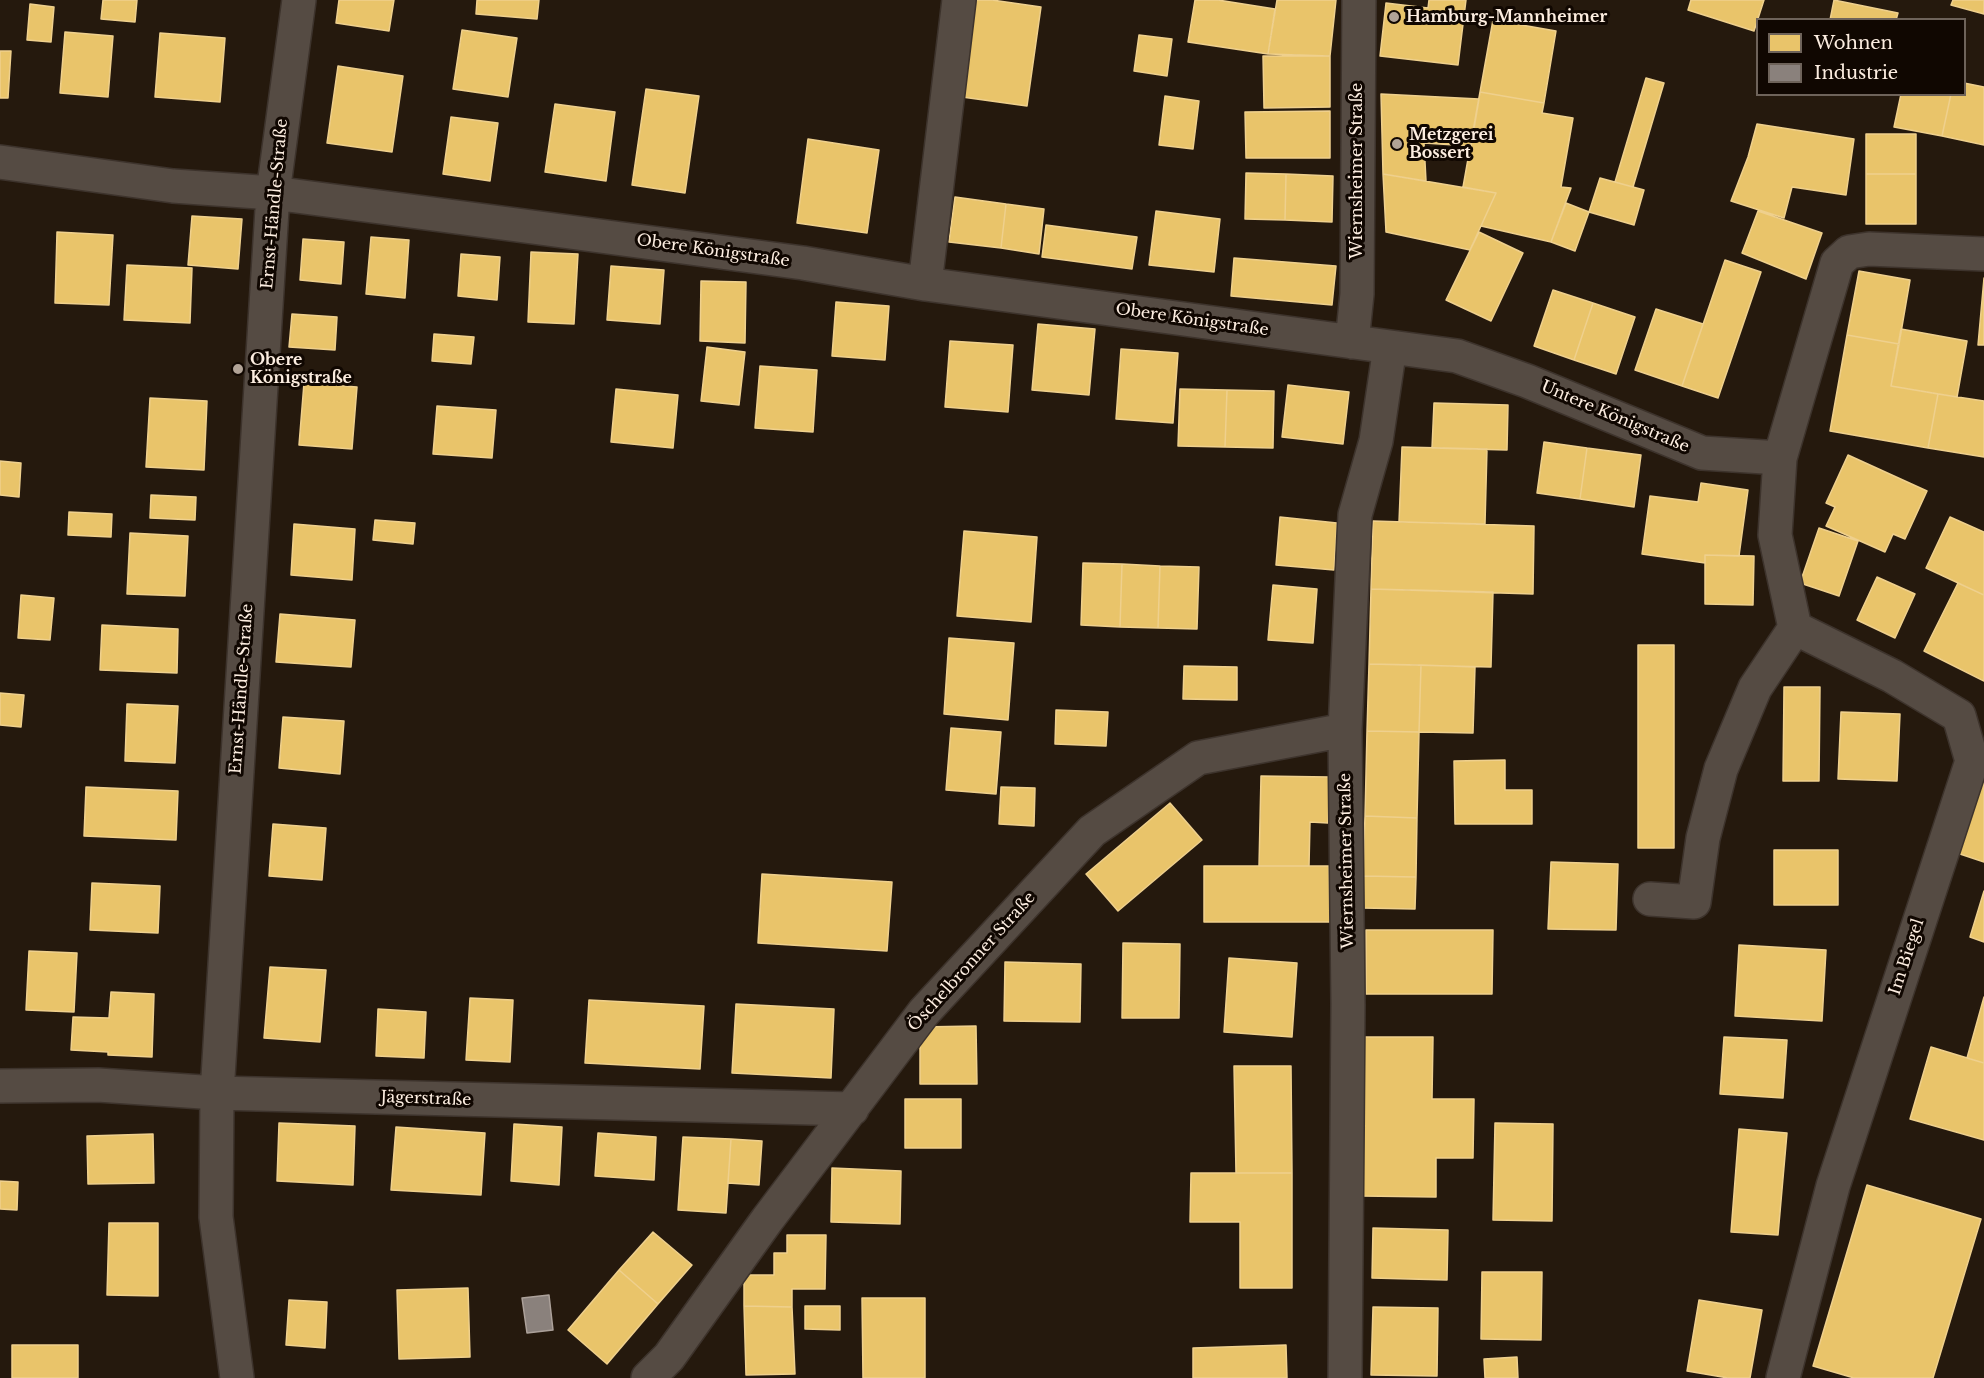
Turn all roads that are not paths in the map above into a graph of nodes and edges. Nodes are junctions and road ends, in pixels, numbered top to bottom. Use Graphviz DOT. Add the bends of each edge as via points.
graph roads {
  1 [pos="299,0"];
  2 [pos="959,0"];
  3 [pos="1359,0"];
  4 [pos="0,162"];
  5 [pos="273,194"];
  6 [pos="1984,254"];
  7 [pos="925,284"];
  8 [pos="1352,342"];
  9 [pos="1390,347"];
  10 [pos="1780,458"];
  11 [pos="1795,628"];
  12 [pos="1345,730"];
  13 [pos="1975,733"];
  14 [pos="1650,899"];
  15 [pos="0,1086"];
  16 [pos="217,1093"];
  17 [pos="852,1109"];
  18 [pos="665,1371"];
  19 [pos="237,1378"];
  20 [pos="1346,1378"];
  21 [pos="1783,1378"];
  1 -- 5 [label="street, Ernst-Händle-Straße"];
  2 -- 7 [label="street"];
  3 -- 8 [label="street, Wiernsheimer Straße" via="1357,294"];
  4 -- 5 [label="street, Obere Königstraße" via="173,186"];
  5 -- 7 [label="street, Obere Königstraße" via="803,263"];
  5 -- 16 [label="street, Ernst-Händle-Straße"];
  6 -- 10 [label="street" via="1869,249 1849,252 1837,263"];
  7 -- 8 [label="street, Obere Königstraße"];
  8 -- 9 [label="street, Untere Königstraße"];
  9 -- 10 [label="street, Untere Königstraße" via="1457,356 1702,453"];
  9 -- 12 [label="street, Wiernsheimer Straße" via="1376,441 1355,515"];
  10 -- 11 [label="street" via="1775,535"];
  11 -- 13 [label="street, Im Biegel" via="1893,676 1959,716"];
  11 -- 14 [label="street" via="1755,688 1721,769 1703,838 1694,903"];
  12 -- 17 [label="street, Öschelbronner Straße" via="1198,758 1092,831 924,1012"];
  12 -- 20 [label="street, Wiernsheimer Straße"];
  13 -- 21 [label="street, Im Biegel" via="1972,761 1833,1186"];
  15 -- 16 [label="street, Jägerstraße" via="98,1086"];
  16 -- 17 [label="street, Jägerstraße"];
  16 -- 19 [label="street, Ernst-Händle-Straße" via="216,1217"];
  17 -- 18 [label="street, Öschelbronner Straße" via="767,1220"];
}
